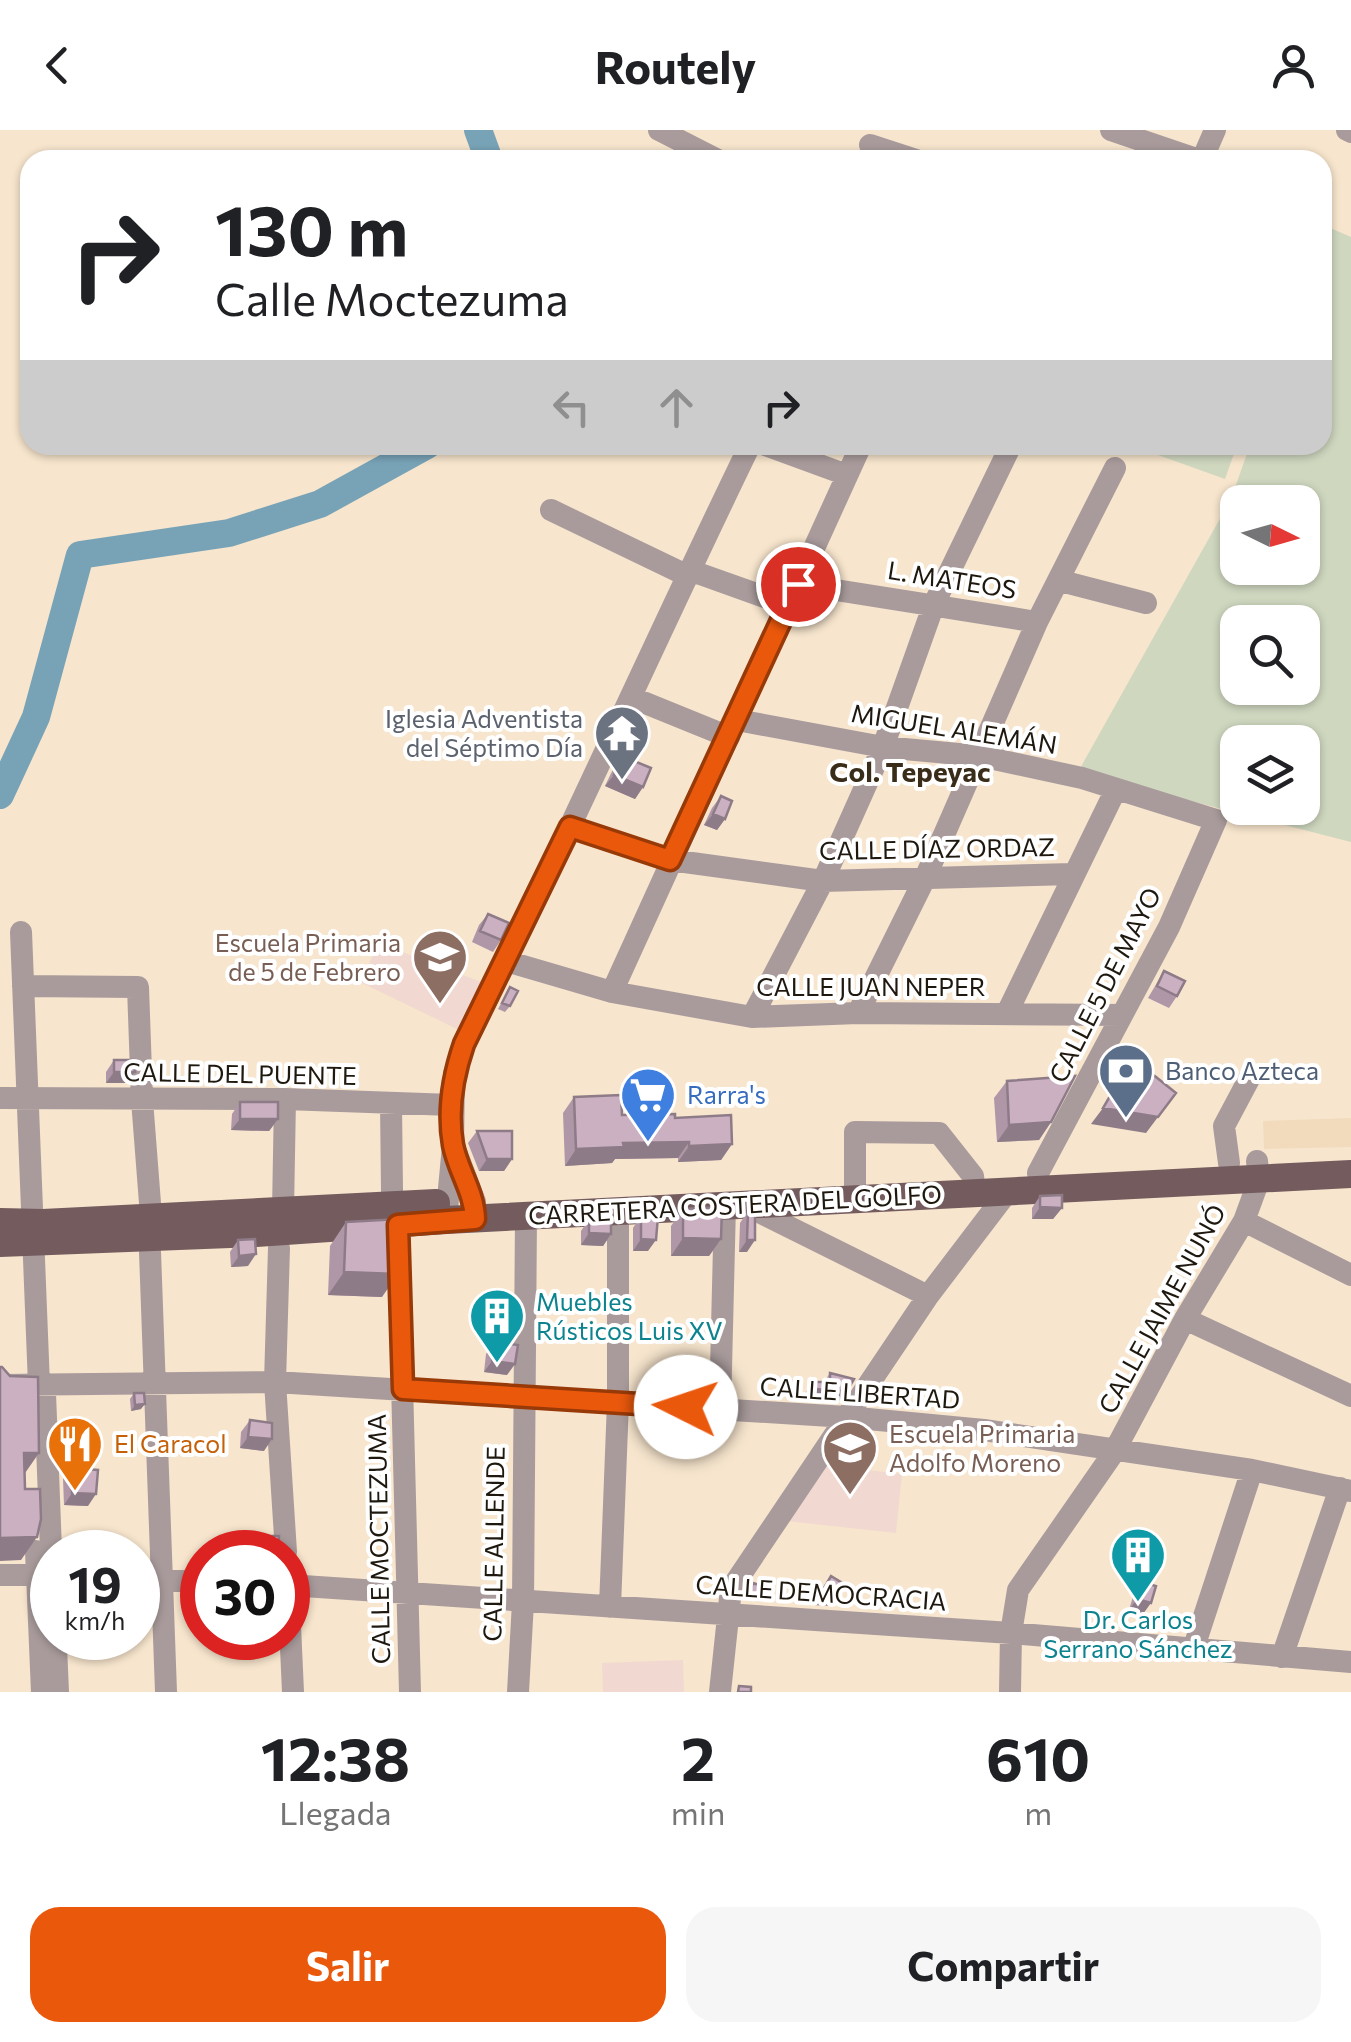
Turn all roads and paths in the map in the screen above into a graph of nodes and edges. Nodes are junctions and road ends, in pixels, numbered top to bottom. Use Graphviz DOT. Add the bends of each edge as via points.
graph roads {
  1 [pos="659,130"];
  2 [pos="1110,130"];
  3 [pos="698,150"];
  4 [pos="1170,150"];
  5 [pos="745,455"];
  6 [pos="793,455"];
  7 [pos="857,455"];
  8 [pos="1006,455"];
  9 [pos="1115,468"];
  10 [pos="848,475"];
  11 [pos="551,510"];
  12 [pos="688,573"];
  13 [pos="1061,581"];
  14 [pos="798,584"];
  15 [pos="1146,603"];
  16 [pos="934,604"];
  17 [pos="787,606"];
  18 [pos="1037,622"];
  19 [pos="632,698"];
  20 [pos="733,729"];
  21 [pos="883,747"];
  22 [pos="980,756"];
  23 [pos="1116,790"];
  24 [pos="1216,820"];
  25 [pos="570,827"];
  26 [pos="670,860"];
  27 [pos="1072,874"];
  28 [pos="926,876"];
  29 [pos="823,880"];
  30 [pos="22,932"];
  31 [pos="506,961"];
  32 [pos="24,986"];
  33 [pos="612,992"];
  34 [pos="858,1013"];
  35 [pos="1007,1013"];
  36 [pos="1122,1015"];
  37 [pos="752,1017"];
  38 [pos="1249,1080"];
  39 [pos="0,1098"];
  40 [pos="27,1098"];
  41 [pos="284,1099"];
  42 [pos="142,1100"];
  43 [pos="391,1104"];
  44 [pos="452,1105"];
  45 [pos="453,1146"];
  46 [pos="1351,1156"];
  47 [pos="1229,1163"];
  48 [pos="1258,1170"];
  49 [pos="1038,1173"];
  50 [pos="1351,1174"];
  51 [pos="974,1185"];
  52 [pos="856,1190"];
  53 [pos="1008,1191"];
  54 [pos="734,1205"];
  55 [pos="396,1207"];
  56 [pos="283,1210"];
  57 [pos="475,1210"];
  58 [pos="446,1211"];
  59 [pos="618,1211"];
  60 [pos="151,1216"];
  61 [pos="526,1216"];
  62 [pos="340,1218"];
  63 [pos="1244,1221"];
  64 [pos="0,1222"];
  65 [pos="34,1233"];
  66 [pos="0,1242"];
  67 [pos="279,1248"];
  68 [pos="150,1252"];
  69 [pos="1351,1275"];
  70 [pos="928,1296"];
  71 [pos="1186,1319"];
  72 [pos="275,1382"];
  73 [pos="154,1384"];
  74 [pos="0,1385"];
  75 [pos="39,1385"];
  76 [pos="403,1389"];
  77 [pos="522,1396"];
  78 [pos="1351,1396"];
  79 [pos="618,1402"];
  80 [pos="720,1410"];
  81 [pos="847,1418"];
  82 [pos="1114,1452"];
  83 [pos="1252,1470"];
  84 [pos="1345,1489"];
  85 [pos="47,1530"];
  86 [pos="150,1530"];
  87 [pos="285,1530"];
  88 [pos="0,1575"];
  89 [pos="30,1575"];
  90 [pos="310,1585"];
  91 [pos="405,1591"];
  92 [pos="523,1602"];
  93 [pos="610,1607"];
  94 [pos="728,1614"];
  95 [pos="1011,1633"];
  96 [pos="1194,1650"];
  97 [pos="160,1652"];
  98 [pos="1282,1657"];
  99 [pos="43,1660"];
  100 [pos="56,1660"];
  101 [pos="292,1660"];
  102 [pos="1351,1662"];
  103 [pos="42,1692"];
  104 [pos="58,1692"];
  105 [pos="166,1692"];
  106 [pos="293,1692"];
  107 [pos="410,1692"];
  108 [pos="518,1692"];
  109 [pos="720,1692"];
  110 [pos="1010,1692"];
  1 -- 3 [label="street"];
  2 -- 4 [label="street"];
  5 -- 12 [label="street"];
  6 -- 10 [label="street"];
  7 -- 10 [label="street"];
  8 -- 16 [label="street"];
  9 -- 13 [label="street"];
  10 -- 14 [label="street"];
  11 -- 12 [label="street"];
  12 -- 17 [label="street"];
  12 -- 19 [label="street"];
  13 -- 15 [label="street"];
  13 -- 18 [label="street"];
  14 -- 16 [label="street, L. MATEOS"];
  14 -- 17 [label="street"];
  16 -- 18 [label="street, L. MATEOS"];
  16 -- 21 [label="street"];
  17 -- 20 [label="street"];
  18 -- 22 [label="street"];
  19 -- 20 [label="street, MIGUEL ALEMÁN"];
  19 -- 25 [label="street"];
  20 -- 21 [label="street, MIGUEL ALEMÁN"];
  20 -- 26 [label="street"];
  21 -- 22 [label="street, MIGUEL ALEMÁN"];
  21 -- 29 [label="street"];
  22 -- 23 [label="street, MIGUEL ALEMÁN"];
  22 -- 28 [label="street"];
  23 -- 24 [label="street, MIGUEL ALEMÁN"];
  23 -- 27 [label="street"];
  24 -- 36 [label="street, CALLE 5 DE MAYO"];
  25 -- 26 [label="street, CALLE DÍAZ ORDAZ"];
  25 -- 31 [label="street"];
  26 -- 29 [label="street, CALLE DÍAZ ORDAZ"];
  26 -- 33 [label="street"];
  27 -- 28 [label="street, CALLE DÍAZ ORDAZ"];
  27 -- 35 [label="street"];
  28 -- 29 [label="street, CALLE DÍAZ ORDAZ"];
  28 -- 34 [label="street"];
  29 -- 37 [label="street"];
  30 -- 32 [label="street"];
  31 -- 33 [label="street, CALLE JUAN NEPER"];
  31 -- 44 [label="street" via="464,1044"];
  32 -- 40 [label="street"];
  32 -- 42 [label="street" via="138,987"];
  33 -- 37 [label="street, CALLE JUAN NEPER"];
  34 -- 35 [label="street, CALLE JUAN NEPER"];
  34 -- 37 [label="street, CALLE JUAN NEPER"];
  35 -- 36 [label="street, CALLE JUAN NEPER"];
  36 -- 49 [label="street, CALLE 5 DE MAYO"];
  38 -- 47 [label="street" via="1224,1126"];
  39 -- 40 [label="street, CALLE DEL PUENTE"];
  40 -- 42 [label="street, CALLE DEL PUENTE"];
  40 -- 65 [label="street"];
  41 -- 42 [label="street, CALLE DEL PUENTE"];
  41 -- 43 [label="street, CALLE DEL PUENTE"];
  41 -- 56 [label="street"];
  42 -- 60 [label="street"];
  43 -- 44 [label="street, CALLE DEL PUENTE"];
  43 -- 55 [label="street, CALLE MOCTEZUMA"];
  44 -- 45 [label="street"];
  45 -- 57 [label="street"];
  45 -- 58 [label="street"];
  46 -- 48 [label="main road, CARRETERA COSTERA DEL GOLFO"];
  47 -- 48 [label="main road, CARRETERA COSTERA DEL GOLFO"];
  47 -- 49 [label="main road, CARRETERA COSTERA DEL GOLFO"];
  48 -- 50 [label="main road, CARRETERA COSTERA DEL GOLFO"];
  48 -- 53 [label="main road, CARRETERA COSTERA DEL GOLFO"];
  48 -- 63 [label="street, CALLE JAIME NUNÓ"];
  49 -- 51 [label="main road, CARRETERA COSTERA DEL GOLFO"];
  51 -- 52 [label="main road, CARRETERA COSTERA DEL GOLFO"];
  51 -- 52 [label="street" via="939,1134 855,1132"];
  51 -- 53 [label="main road, CARRETERA COSTERA DEL GOLFO"];
  52 -- 54 [label="main road, CARRETERA COSTERA DEL GOLFO"];
  52 -- 57 [label="main road, CARRETERA COSTERA DEL GOLFO"];
  53 -- 70 [label="street"];
  54 -- 59 [label="main road, CARRETERA COSTERA DEL GOLFO"];
  54 -- 70 [label="street"];
  54 -- 80 [label="street"];
  55 -- 58 [label="main road, CARRETERA COSTERA DEL GOLFO"];
  55 -- 62 [label="main road, CARRETERA COSTERA DEL GOLFO"];
  55 -- 76 [label="street, CALLE MOCTEZUMA"];
  56 -- 60 [label="main road, CARRETERA COSTERA DEL GOLFO"];
  56 -- 62 [label="main road, CARRETERA COSTERA DEL GOLFO"];
  57 -- 58 [label="main road, CARRETERA COSTERA DEL GOLFO"];
  57 -- 61 [label="main road, CARRETERA COSTERA DEL GOLFO"];
  59 -- 61 [label="main road, CARRETERA COSTERA DEL GOLFO"];
  59 -- 79 [label="street"];
  60 -- 65 [label="main road, CARRETERA COSTERA DEL GOLFO"];
  61 -- 77 [label="street, CALLE ALLENDE"];
  62 -- 65 [label="main road, CARRETERA COSTERA DEL GOLFO"];
  63 -- 69 [label="street"];
  63 -- 71 [label="street, CALLE JAIME NUNÓ"];
  64 -- 65 [label="main road, CARRETERA COSTERA DEL GOLFO"];
  65 -- 66 [label="main road, CARRETERA COSTERA DEL GOLFO"];
  65 -- 75 [label="street"];
  67 -- 72 [label="street"];
  68 -- 73 [label="street"];
  70 -- 81 [label="street"];
  71 -- 78 [label="street"];
  71 -- 82 [label="street, CALLE JAIME NUNÓ"];
  72 -- 73 [label="street, CALLE LIBERTAD"];
  72 -- 76 [label="street, CALLE LIBERTAD"];
  72 -- 87 [label="street"];
  73 -- 75 [label="street, CALLE LIBERTAD"];
  73 -- 86 [label="street"];
  74 -- 75 [label="street, CALLE LIBERTAD"];
  75 -- 85 [label="street" via="45,1393"];
  76 -- 77 [label="street, CALLE LIBERTAD"];
  76 -- 91 [label="street, CALLE MOCTEZUMA"];
  77 -- 79 [label="street, CALLE LIBERTAD"];
  77 -- 92 [label="street, CALLE ALLENDE"];
  79 -- 80 [label="street, CALLE LIBERTAD"];
  79 -- 93 [label="street"];
  80 -- 81 [label="street, CALLE LIBERTAD"];
  81 -- 82 [label="street, CALLE LIBERTAD" via="984,1430"];
  81 -- 94 [label="street" via="731,1589"];
  82 -- 83 [label="street, CALLE LIBERTAD"];
  82 -- 95 [label="street, CALLE JAIME NUNÓ" via="1018,1590"];
  83 -- 84 [label="street, CALLE LIBERTAD"];
  83 -- 96 [label="street"];
  84 -- 98 [label="street"];
  88 -- 89 [label="street"];
  90 -- 91 [label="street, CALLE DEMOCRACIA"];
  91 -- 92 [label="street, CALLE DEMOCRACIA"];
  91 -- 107 [label="street, CALLE MOCTEZUMA"];
  92 -- 93 [label="street, CALLE DEMOCRACIA"];
  92 -- 108 [label="street, CALLE ALLENDE"];
  93 -- 94 [label="street, CALLE DEMOCRACIA"];
  94 -- 95 [label="street, CALLE DEMOCRACIA"];
  94 -- 109 [label="street"];
  95 -- 96 [label="street, CALLE DEMOCRACIA"];
  95 -- 110 [label="street, CALLE JAIME NUNÓ"];
  96 -- 98 [label="street, CALLE DEMOCRACIA"];
  97 -- 105 [label="street"];
  98 -- 102 [label="street, CALLE DEMOCRACIA"];
  99 -- 103 [label="street"];
  100 -- 104 [label="street"];
  101 -- 106 [label="street"];
}
